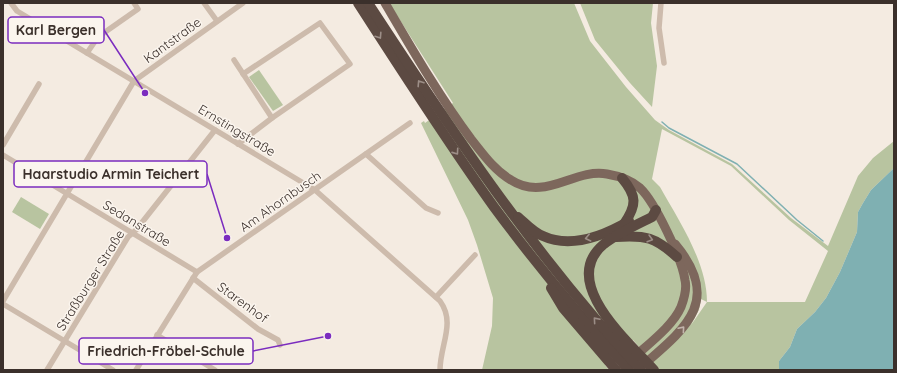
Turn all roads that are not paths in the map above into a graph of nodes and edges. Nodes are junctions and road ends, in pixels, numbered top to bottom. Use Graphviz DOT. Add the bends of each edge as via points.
graph roads {
  1 [pos="11,3"];
  2 [pos="134,3"];
  3 [pos="204,3"];
  4 [pos="243,3"];
  5 [pos="358,3"];
  6 [pos="368,3"];
  7 [pos="385,3"];
  8 [pos="661,3"];
  9 [pos="217,21"];
  10 [pos="87,53"];
  11 [pos="234,60"];
  12 [pos="664,62"];
  13 [pos="243,74"];
  14 [pos="134,81"];
  15 [pos="38,84"];
  16 [pos="272,118"];
  17 [pos="410,123"];
  18 [pos="215,130"];
  19 [pos="238,144"];
  20 [pos="3,145"];
  21 [pos="366,154"];
  22 [pos="3,155"];
  23 [pos="622,178"];
  24 [pos="315,190"];
  25 [pos="66,193"];
  26 [pos="506,207"];
  27 [pos="656,210"];
  28 [pos="438,214"];
  29 [pos="624,224"];
  30 [pos="132,233"];
  31 [pos="616,237"];
  32 [pos="671,240"];
  33 [pos="475,255"];
  34 [pos="677,257"];
  35 [pos="197,272"];
  36 [pos="193,278"];
  37 [pos="436,297"];
  38 [pos="3,303"];
  39 [pos="157,335"];
  40 [pos="64,342"];
  41 [pos="280,345"];
  42 [pos="619,353"];
  43 [pos="626,368"];
  44 [pos="47,370"];
  45 [pos="113,370"];
  46 [pos="136,370"];
  47 [pos="215,370"];
  48 [pos="440,370"];
  49 [pos="616,370"];
  50 [pos="640,370"];
  51 [pos="654,370"];
  1 -- 10 [label="street, Ernstingstraße" via="17,11"];
  2 -- 10 [label="street" via="138,9 98,37"];
  3 -- 9 [label="street"];
  4 -- 9 [label="street, Kantstraße"];
  5 -- 42 [label="highway, one-way" via="441,132 530,254 572,306"];
  26 -- 6 [label="highway, one-way" via="444,120"];
  7 -- 23 [label="main road" via="449,108 499,172 512,181 537,188 558,185 590,174 607,174"];
  8 -- 12 [label="street" via="659,28"];
  9 -- 14 [label="street, Kantstraße"];
  10 -- 14 [label="street, Ernstingstraße"];
  11 -- 13 [label="street"];
  13 -- 16 [label="street"];
  13 -- 16 [label="street" via="320,22 350,64"];
  14 -- 18 [label="street, Ernstingstraße"];
  14 -- 25 [label="street"];
  15 -- 20 [label="street"];
  16 -- 19 [label="street"];
  17 -- 21 [label="street, Am Ahornbusch"];
  18 -- 19 [label="street, Ernstingstraße"];
  18 -- 30 [label="street, Straßburger Straße"];
  19 -- 24 [label="street, Ernstingstraße"];
  21 -- 24 [label="street, Am Ahornbusch"];
  21 -- 28 [label="street" via="426,208"];
  22 -- 25 [label="street, Sedanstraße"];
  23 -- 27 [label="main road" via="642,190"];
  23 -- 29 [label="highway" via="630,189 634,204"];
  24 -- 35 [label="street, Am Ahornbusch"];
  24 -- 37 [label="street, Ernstingstraße"];
  25 -- 30 [label="street, Sedanstraße"];
  25 -- 38 [label="street"];
  29 -- 26 [label="highway, one-way" via="606,234 561,241 542,236"];
  42 -- 26 [label="highway, one-way"];
  27 -- 29 [label="highway" via="648,211"];
  27 -- 31 [label="highway" via="652,216"];
  27 -- 32 [label="main road"];
  30 -- 35 [label="street, Sedanstraße"];
  30 -- 40 [label="street, Straßburger Straße"];
  31 -- 34 [label="highway, one-way" via="638,236 655,240"];
  31 -- 42 [label="highway" via="604,244 594,256 589,280"];
  32 -- 34 [label="main road"];
  50 -- 32 [label="main road, one-way" via="686,325 697,302 698,292 693,272"];
  33 -- 37 [label="street"];
  34 -- 43 [label="main road" via="686,281 678,314"];
  35 -- 36 [label="street, Am Ahornbusch"];
  36 -- 39 [label="street, Am Ahornbusch"];
  36 -- 41 [label="street, Starenhof" via="258,328 278,340"];
  37 -- 48 [label="street, Ernstingstraße" via="446,309 448,320"];
  38 -- 40 [label="street"];
  39 -- 46 [label="street, Am Ahornbusch"];
  39 -- 47 [label="street"];
  40 -- 44 [label="street, Straßburger Straße"];
  40 -- 45 [label="street"];
  42 -- 43 [label="highway"];
  42 -- 49 [label="highway"];
  42 -- 50 [label="highway"];
  42 -- 51 [label="highway"];
  43 -- 49 [label="main road"];
}
